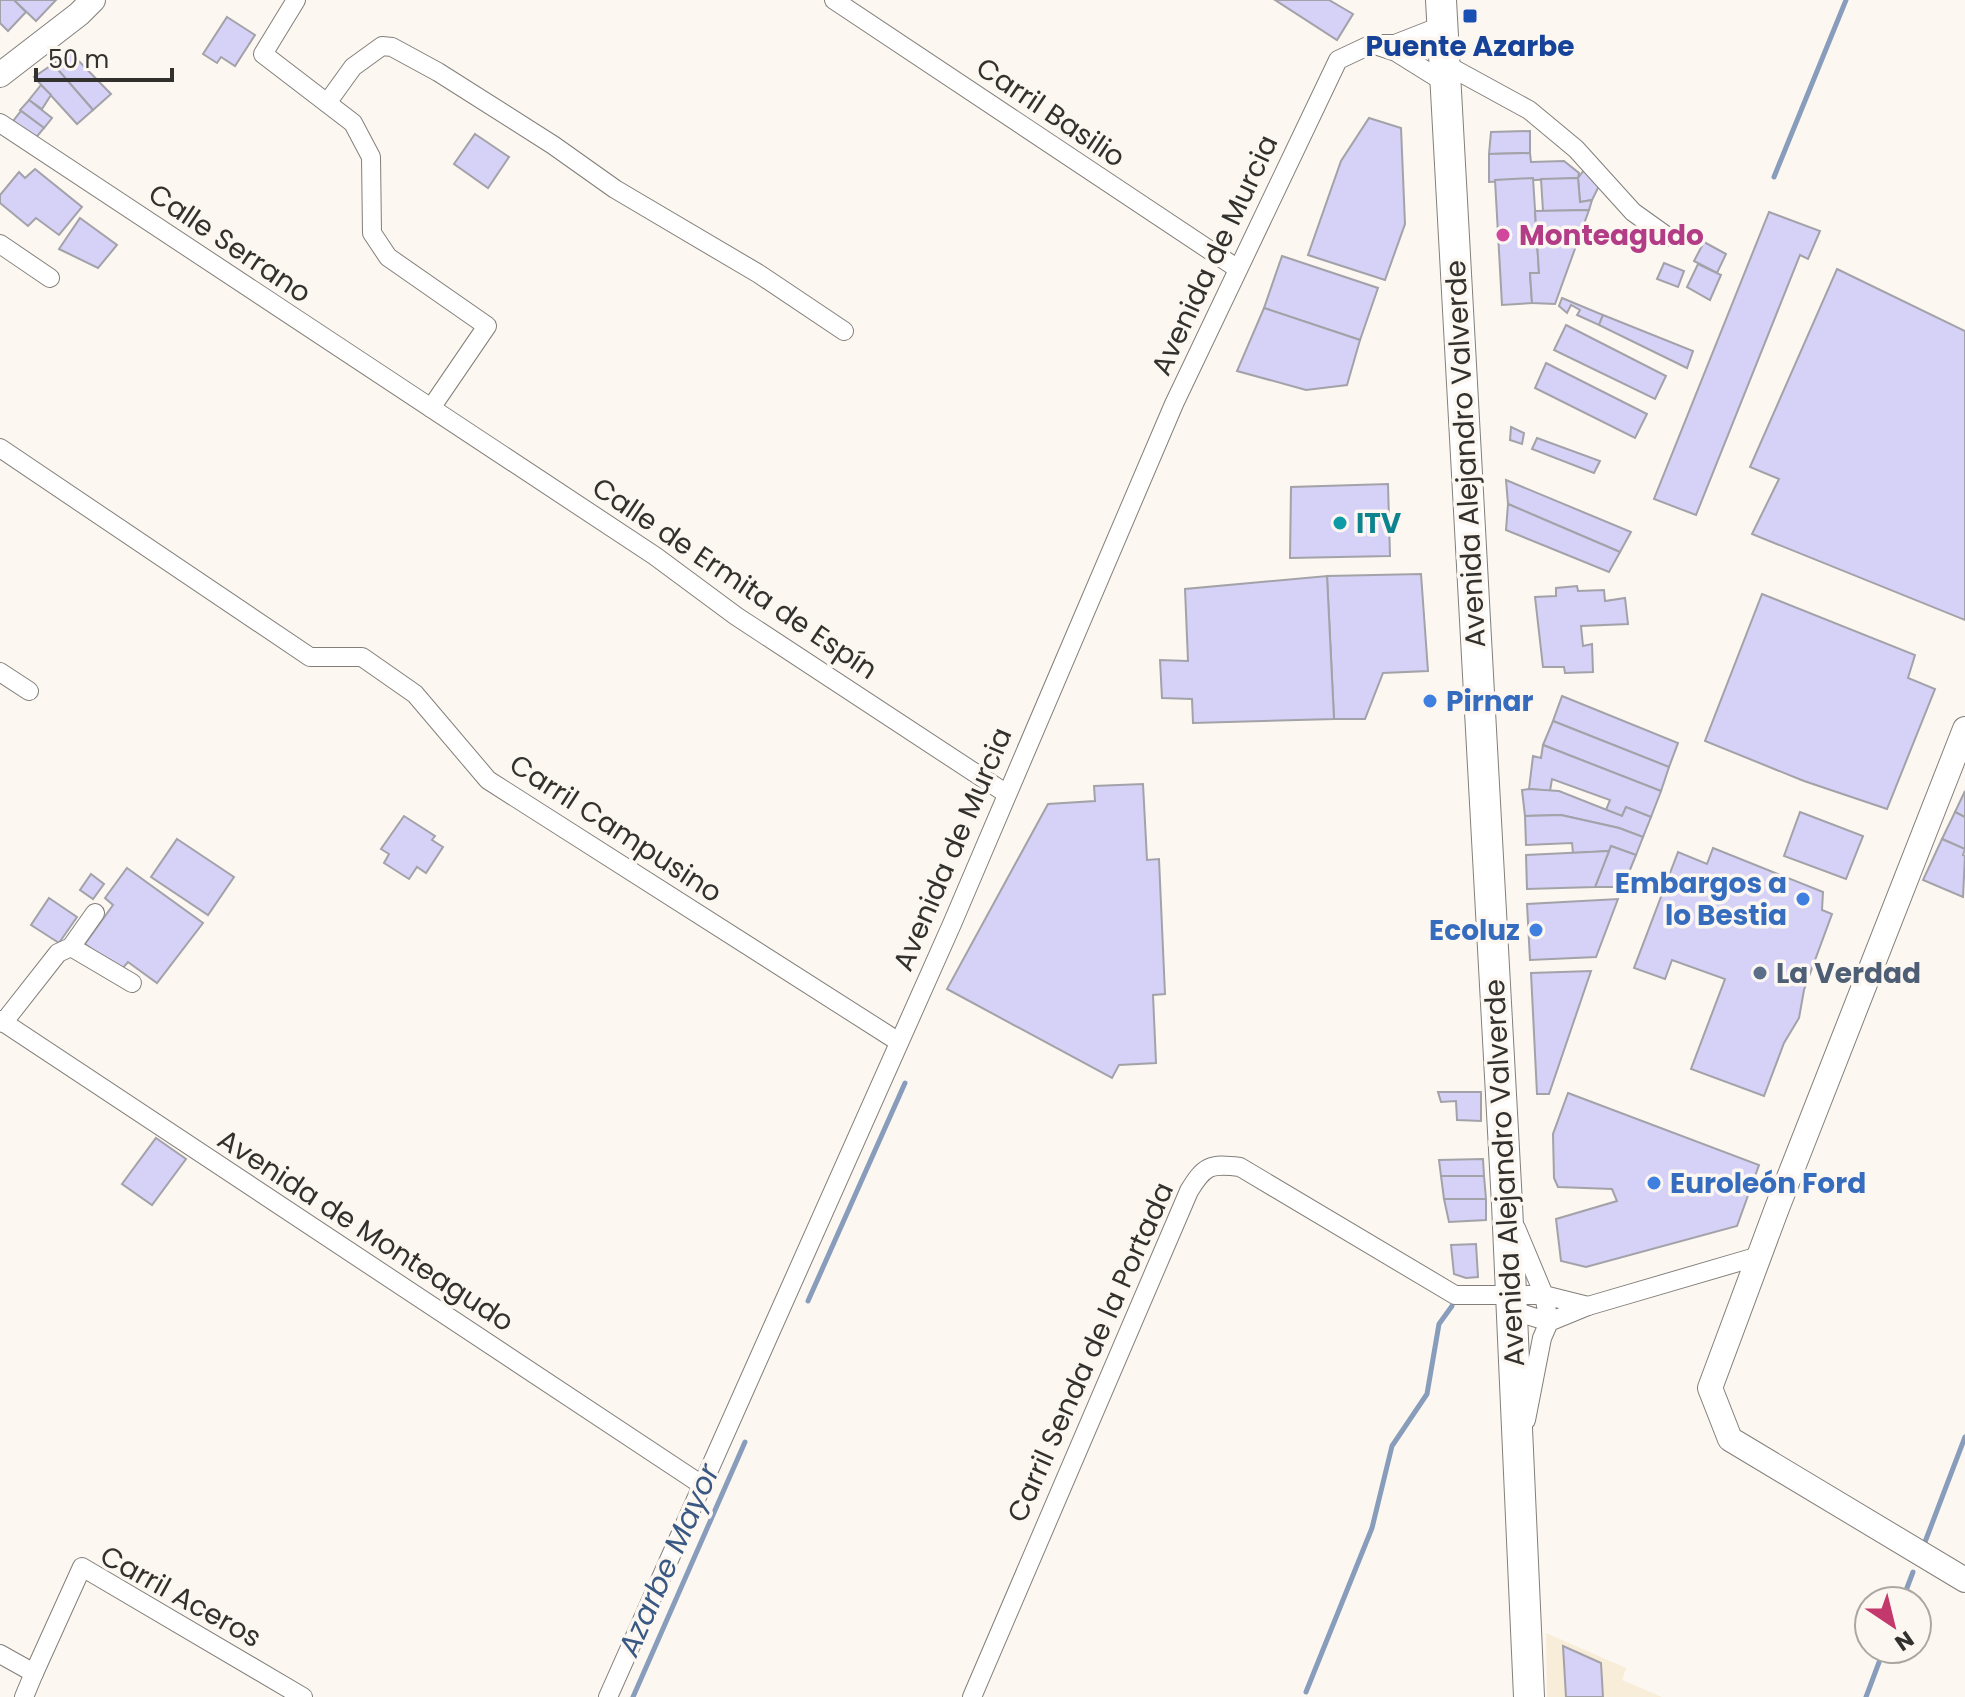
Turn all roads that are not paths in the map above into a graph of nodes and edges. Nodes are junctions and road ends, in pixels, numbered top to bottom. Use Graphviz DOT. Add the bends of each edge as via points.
graph roads {
  1 [pos="93,0"];
  2 [pos="296,0"];
  3 [pos="834,0"];
  4 [pos="1441,13"];
  5 [pos="1372,44"];
  6 [pos="1444,72"];
  7 [pos="0,75"];
  8 [pos="327,103"];
  9 [pos="0,123"];
  10 [pos="1668,237"];
  11 [pos="0,244"];
  12 [pos="1238,269"];
  13 [pos="50,278"];
  14 [pos="844,331"];
  15 [pos="431,408"];
  16 [pos="0,448"];
  17 [pos="0,672"];
  18 [pos="29,691"];
  19 [pos="1965,729"];
  20 [pos="1007,794"];
  21 [pos="95,913"];
  22 [pos="71,947"];
  23 [pos="132,983"];
  24 [pos="2,1022"];
  25 [pos="899,1042"];
  26 [pos="1507,1204"];
  27 [pos="1759,1256"];
  28 [pos="1544,1295"];
  29 [pos="1510,1302"];
  30 [pos="1588,1306"];
  31 [pos="1549,1322"];
  32 [pos="1518,1459"];
  33 [pos="702,1485"];
  34 [pos="1965,1580"];
  35 [pos="0,1654"];
  36 [pos="34,1673"];
  37 [pos="24,1697"];
  38 [pos="303,1697"];
  39 [pos="608,1697"];
  40 [pos="972,1697"];
  41 [pos="1529,1697"];
  1 -- 7 [label="street"];
  2 -- 8 [label="street" via="263,54"];
  3 -- 12 [label="street, Carril Basilio"];
  4 -- 5 [label="street, Avenida de Murcia" via="1395,44"];
  4 -- 6 [label="main road, Avenida Alejandro Valverde"];
  5 -- 6 [label="street"];
  5 -- 12 [label="street, Avenida de Murcia" via="1338,60"];
  6 -- 10 [label="street" via="1529,110 1576,149 1633,212"];
  6 -- 26 [label="main road, Avenida Alejandro Valverde"];
  8 -- 14 [label="street" via="353,67 382,46 392,47"];
  8 -- 15 [label="street" via="353,123 371,157 372,233 388,257 487,326"];
  9 -- 15 [label="street, Calle Serrano"];
  11 -- 13 [label="street"];
  12 -- 20 [label="street, Avenida de Murcia" via="1174,404"];
  15 -- 20 [label="street, Calle de Ermita de Espín"];
  16 -- 25 [label="street, Carril Campusino" via="310,657 362,657 415,694 488,780"];
  17 -- 18 [label="street"];
  19 -- 27 [label="street"];
  20 -- 25 [label="street, Avenida de Murcia"];
  21 -- 22 [label="street"];
  22 -- 23 [label="street"];
  22 -- 24 [label="street" via="58,953"];
  24 -- 33 [label="street, Avenida de Monteagudo"];
  25 -- 33 [label="street, Avenida de Murcia"];
  26 -- 28 [label="street"];
  26 -- 29 [label="main road, Avenida Alejandro Valverde"];
  27 -- 30 [label="street"];
  27 -- 34 [label="street" via="1710,1388 1730,1439"];
  28 -- 29 [label="street"];
  28 -- 30 [label="street"];
  28 -- 31 [label="street"];
  29 -- 31 [label="street"];
  29 -- 32 [label="main road, Avenida Alejandro Valverde"];
  29 -- 40 [label="street, Carril Senda de la Portada" via="1455,1295 1240,1167 1217,1164 1200,1172"];
  30 -- 31 [label="street"];
  31 -- 32 [label="street"];
  32 -- 41 [label="main road, Avenida Alejandro Valverde"];
  33 -- 39 [label="street, Avenida de Murcia"];
  35 -- 36 [label="street"];
  36 -- 37 [label="street"];
  36 -- 38 [label="street, Carril Aceros" via="82,1567"];
}
